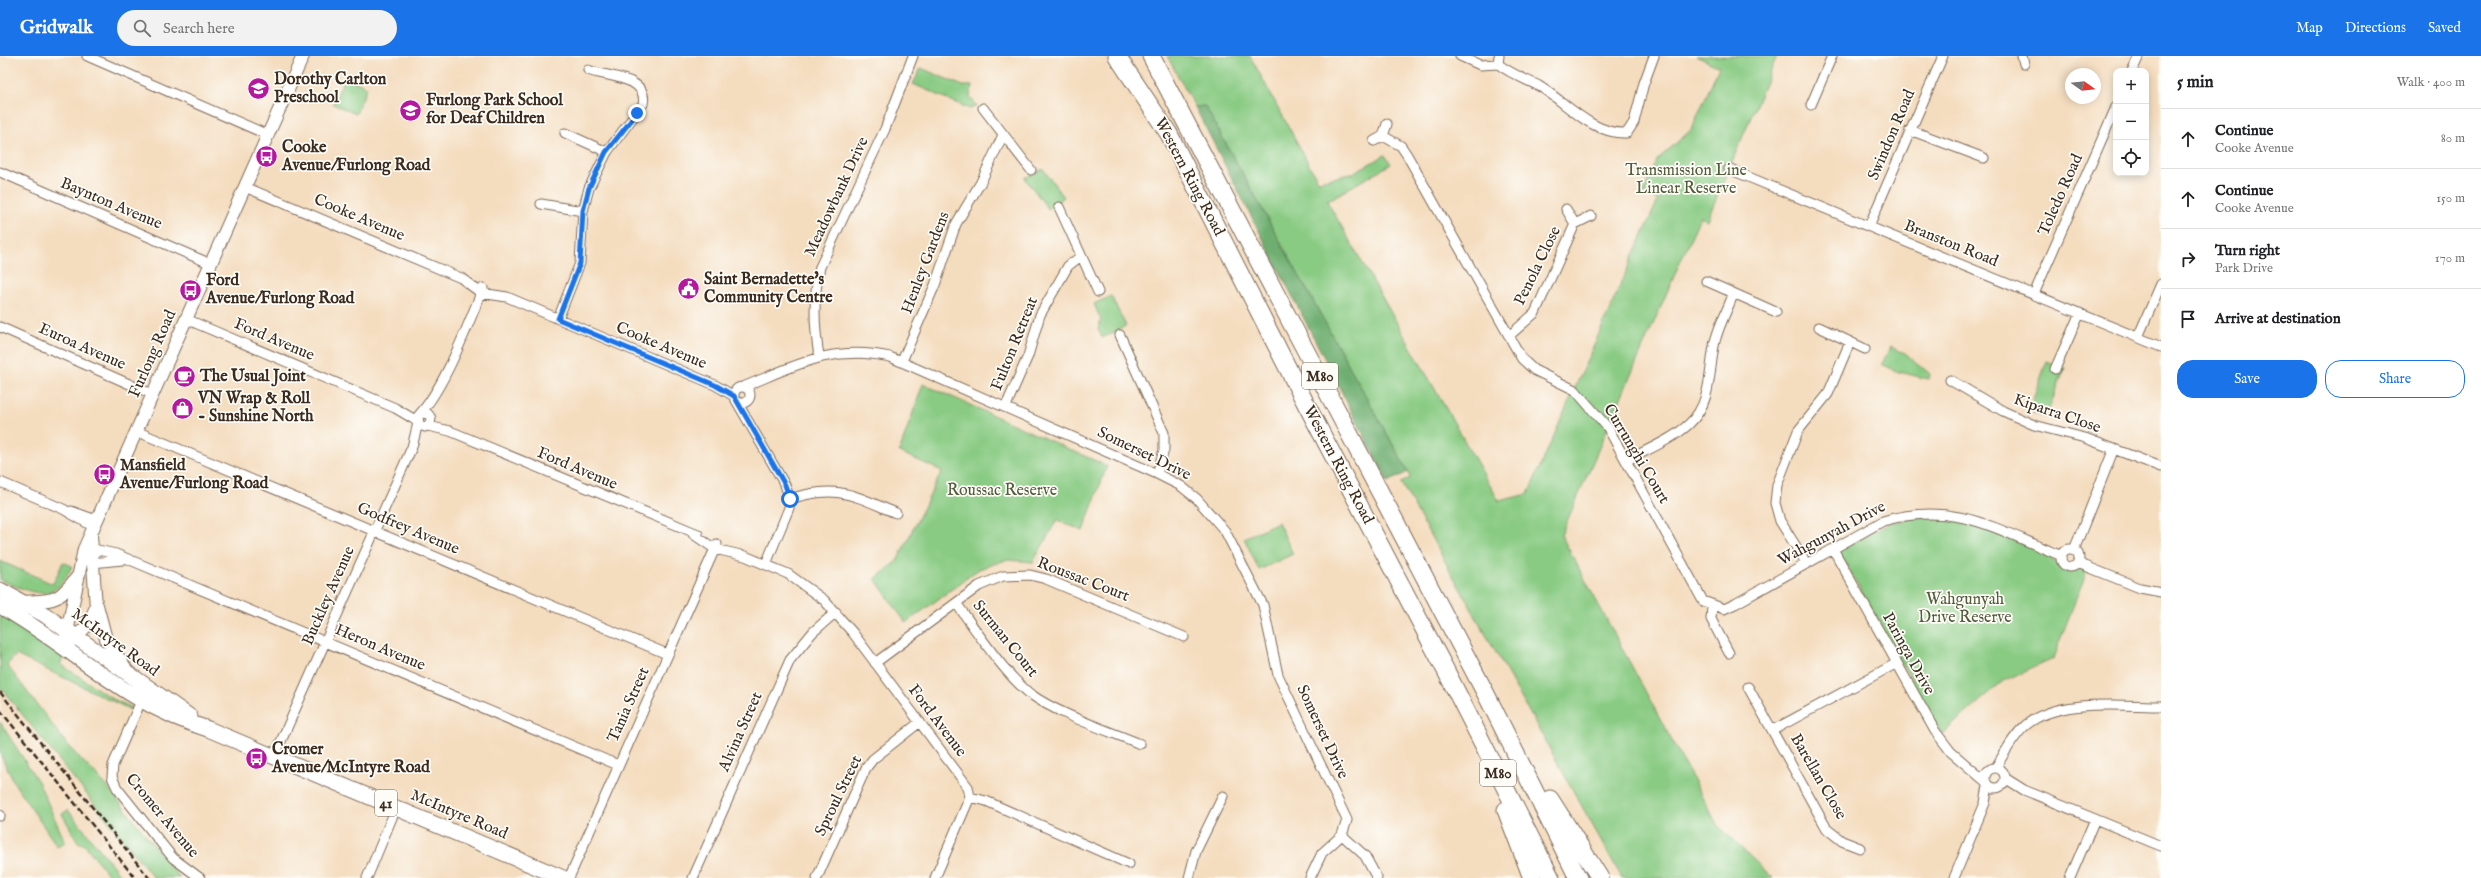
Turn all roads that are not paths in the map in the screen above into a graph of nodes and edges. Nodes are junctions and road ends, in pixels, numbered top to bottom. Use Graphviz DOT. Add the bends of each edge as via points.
graph roads {
  1 [pos="87,56"];
  2 [pos="303,56"];
  3 [pos="914,56"];
  4 [pos="1117,56"];
  5 [pos="1151,56"];
  6 [pos="1460,56"];
  7 [pos="1654,56"];
  8 [pos="1832,56"];
  9 [pos="1943,56"];
  10 [pos="2139,56"];
  11 [pos="1498,60"];
  12 [pos="2133,68"];
  13 [pos="588,70"];
  14 [pos="1811,105"];
  15 [pos="983,108"];
  16 [pos="2113,115"];
  17 [pos="1386,124"];
  18 [pos="1910,130"];
  19 [pos="565,133"];
  20 [pos="268,135"];
  21 [pos="1003,135"];
  22 [pos="1383,136"];
  23 [pos="1374,141"];
  24 [pos="606,152"];
  25 [pos="1984,158"];
  26 [pos="1729,169"];
  27 [pos="1031,170"];
  28 [pos="0,172"];
  29 [pos="245,187"];
  30 [pos="541,204"];
  31 [pos="1059,207"];
  32 [pos="1566,209"];
  33 [pos="583,211"];
  34 [pos="1591,216"];
  35 [pos="1575,224"];
  36 [pos="1869,226"];
  37 [pos="1081,256"];
  38 [pos="211,264"];
  39 [pos="1706,281"];
  40 [pos="2161,284"];
  41 [pos="482,290"];
  42 [pos="1098,292"];
  43 [pos="2034,294"];
  44 [pos="1733,295"];
  45 [pos="1776,312"];
  46 [pos="2080,313"];
  47 [pos="186,319"];
  48 [pos="558,319"];
  49 [pos="1819,327"];
  50 [pos="0,328"];
  51 [pos="1120,335"];
  52 [pos="1509,336"];
  53 [pos="2138,337"];
  54 [pos="1850,342"];
  55 [pos="2161,346"];
  56 [pos="1865,349"];
  57 [pos="819,356"];
  58 [pos="902,361"];
  59 [pos="2055,369"];
  60 [pos="1950,380"];
  61 [pos="152,394"];
  62 [pos="741,395"];
  63 [pos="1006,406"];
  64 [pos="425,420"];
  65 [pos="136,431"];
  66 [pos="2113,451"];
  67 [pos="1626,461"];
  68 [pos="2161,467"];
  69 [pos="1156,474"];
  70 [pos="0,482"];
  71 [pos="790,499"];
  72 [pos="896,513"];
  73 [pos="94,527"];
  74 [pos="375,531"];
  75 [pos="716,547"];
  76 [pos="93,549"];
  77 [pos="1832,549"];
  78 [pos="2074,550"];
  79 [pos="2062,556"];
  80 [pos="129,560"];
  81 [pos="92,563"];
  82 [pos="2078,563"];
  83 [pos="766,564"];
  84 [pos="1807,564"];
  85 [pos="80,574"];
  86 [pos="0,590"];
  87 [pos="2161,592"];
  88 [pos="24,602"];
  89 [pos="956,603"];
  90 [pos="96,604"];
  91 [pos="0,606"];
  92 [pos="1712,606"];
  93 [pos="836,612"];
  94 [pos="72,634"];
  95 [pos="1184,637"];
  96 [pos="325,642"];
  97 [pos="64,647"];
  98 [pos="1729,653"];
  99 [pos="668,654"];
  100 [pos="875,663"];
  101 [pos="1896,663"];
  102 [pos="1445,669"];
  103 [pos="132,678"];
  104 [pos="1748,687"];
  105 [pos="1487,696"];
  106 [pos="141,702"];
  107 [pos="2161,706"];
  108 [pos="920,722"];
  109 [pos="208,729"];
  110 [pos="1773,730"];
  111 [pos="1140,744"];
  112 [pos="274,756"];
  113 [pos="618,765"];
  114 [pos="1996,778"];
  115 [pos="1223,796"];
  116 [pos="970,797"];
  117 [pos="396,808"];
  118 [pos="2095,819"];
  119 [pos="1342,835"];
  120 [pos="2161,846"];
  121 [pos="1860,848"];
  122 [pos="1129,864"];
  123 [pos="200,878"];
  124 [pos="367,878"];
  125 [pos="563,878"];
  126 [pos="569,878"];
  127 [pos="693,878"];
  128 [pos="817,878"];
  129 [pos="935,878"];
  130 [pos="1189,878"];
  131 [pos="1310,878"];
  132 [pos="1377,878"];
  133 [pos="1532,878"];
  134 [pos="1551,878"];
  135 [pos="1578,878"];
  136 [pos="1600,878"];
  137 [pos="1954,878"];
  138 [pos="2070,878"];
  1 -- 20 [label="street"];
  2 -- 20 [label="street, Furlong Road"];
  3 -- 57 [label="street, Meadowbank Drive" via="885,129 820,266 813,311"];
  4 -- 102 [label="highway, Western Ring Road / M80" via="1169,134 1304,402"];
  5 -- 105 [label="highway, Western Ring Road / M80"];
  6 -- 11 [label="street" via="1480,65"];
  7 -- 11 [label="street" via="1634,122 1627,133 1617,133 1571,112 1550,94 1509,73"];
  8 -- 14 [label="street"];
  9 -- 18 [label="street, Swindon Road"];
  10 -- 12 [label="street"];
  13 -- 24 [label="street" via="627,80 644,95 643,104"];
  15 -- 21 [label="street"];
  16 -- 43 [label="street, Toledo Road"];
  17 -- 22 [label="street"];
  18 -- 25 [label="street"];
  18 -- 36 [label="street, Swindon Road"];
  19 -- 24 [label="street"];
  20 -- 29 [label="street, Furlong Road"];
  21 -- 27 [label="street"];
  21 -- 58 [label="street, Henley Gardens" via="981,182 956,224 935,285"];
  22 -- 23 [label="street"];
  22 -- 52 [label="street, Currunghi Court" via="1401,146 1407,155"];
  24 -- 33 [label="street" via="589,188"];
  26 -- 36 [label="street, Branston Road"];
  28 -- 38 [label="street, Baynton Avenue"];
  29 -- 38 [label="street, Furlong Road"];
  29 -- 41 [label="street, Cooke Avenue" via="461,278 470,279"];
  30 -- 33 [label="street"];
  31 -- 37 [label="street"];
  32 -- 35 [label="street, Penola Close"];
  33 -- 48 [label="street" via="580,263"];
  34 -- 35 [label="street, Penola Close"];
  35 -- 52 [label="street, Penola Close" via="1535,313"];
  36 -- 43 [label="street, Branston Road"];
  37 -- 42 [label="street"];
  37 -- 63 [label="street, Fulton Retreat" via="1068,266 1040,315 1028,356"];
  38 -- 47 [label="street, Furlong Road"];
  39 -- 44 [label="street"];
  40 -- 53 [label="street"];
  41 -- 48 [label="street, Cooke Avenue" via="497,291"];
  41 -- 64 [label="street, Buckley Avenue"];
  43 -- 46 [label="street, Branston Road"];
  44 -- 45 [label="street"];
  44 -- 67 [label="street" via="1714,345 1712,368 1704,401 1690,423 1673,436"];
  46 -- 53 [label="street, Branston Road"];
  46 -- 59 [label="street"];
  47 -- 61 [label="street, Furlong Road"];
  47 -- 64 [label="street, Ford Avenue"];
  48 -- 62 [label="street, Cooke Avenue"];
  49 -- 54 [label="street"];
  50 -- 61 [label="street, Euroa Avenue"];
  51 -- 69 [label="street" via="1164,433 1164,450"];
  52 -- 67 [label="street, Currunghi Court" via="1522,359 1534,370 1575,390 1591,407 1608,428"];
  53 -- 55 [label="street, Branston Road"];
  54 -- 56 [label="street"];
  54 -- 84 [label="street" via="1828,394 1798,431 1776,485 1775,503 1780,521"];
  57 -- 58 [label="street, Somerset Drive" via="864,353"];
  57 -- 62 [label="street, Somerset Drive" via="766,378"];
  58 -- 63 [label="street, Somerset Drive"];
  60 -- 66 [label="street, Kiparra Close" via="2003,411 2034,425 2085,438"];
  61 -- 65 [label="street, Furlong Road"];
  62 -- 71 [label="street" via="749,421 785,485"];
  63 -- 69 [label="street, Somerset Drive"];
  64 -- 74 [label="street, Buckley Avenue"];
  64 -- 75 [label="street, Ford Avenue" via="693,534 704,536"];
  65 -- 73 [label="street, Furlong Road"];
  65 -- 74 [label="street, Godfrey Avenue"];
  66 -- 68 [label="street, Kiparra Close"];
  66 -- 78 [label="street, Kiparra Close"];
  67 -- 92 [label="street, Currunghi Court" via="1703,601"];
  69 -- 119 [label="street, Somerset Drive" via="1181,486 1212,513 1240,560 1263,605 1278,675 1347,820"];
  70 -- 73 [label="street"];
  71 -- 72 [label="street" via="823,491 837,491 859,497"];
  71 -- 83 [label="street" via="786,519"];
  73 -- 76 [label="street"];
  73 -- 85 [label="street, Furlong Road" via="84,549"];
  74 -- 96 [label="street, Buckley Avenue"];
  74 -- 99 [label="street, Godfrey Avenue"];
  75 -- 83 [label="street, Ford Avenue" via="730,546 745,556"];
  75 -- 99 [label="street, Tania Street"];
  76 -- 80 [label="street, Heron Avenue"];
  76 -- 81 [label="street"];
  77 -- 79 [label="street, Wahgunyah Drive" via="1883,521 1908,514 1930,512 1969,518"];
  77 -- 84 [label="street, Wahgunyah Drive"];
  77 -- 101 [label="street, Paringa Drive"];
  78 -- 79 [label="street" via="2065,551"];
  78 -- 82 [label="street" via="2078,554"];
  79 -- 82 [label="street" via="2062,562 2068,567 2074,567"];
  80 -- 81 [label="street, Heron Avenue" via="109,559"];
  80 -- 96 [label="street, Heron Avenue"];
  81 -- 90 [label="street"];
  82 -- 87 [label="street" via="2140,588"];
  83 -- 93 [label="street, Ford Avenue" via="800,581"];
  84 -- 92 [label="street, Wahgunyah Drive" via="1724,609"];
  85 -- 88 [label="street" via="59,598"];
  85 -- 94 [label="street, Furlong Road"];
  86 -- 88 [label="main road, McIntyre Road / 41"];
  88 -- 94 [label="main road, McIntyre Road / 41"];
  89 -- 95 [label="street, Roussac Court" via="991,579 1010,575 1030,575 1046,579"];
  89 -- 100 [label="street, Roussac Court"];
  89 -- 111 [label="street, Surman Court" via="1012,676 1029,693 1051,706"];
  90 -- 94 [label="street" via="90,622"];
  90 -- 103 [label="street" via="107,641"];
  91 -- 97 [label="main road, McIntyre Road / 41"];
  92 -- 98 [label="street" via="1711,619"];
  93 -- 100 [label="street, Ford Avenue"];
  93 -- 127 [label="street, Alvina Street" via="813,632 790,660"];
  94 -- 97 [label="street"];
  94 -- 103 [label="main road, McIntyre Road / 41"];
  96 -- 112 [label="street, Buckley Avenue"];
  96 -- 113 [label="street, Heron Avenue"];
  97 -- 106 [label="main road, McIntyre Road / 41"];
  99 -- 113 [label="street, Tania Street"];
  100 -- 108 [label="street, Ford Avenue"];
  101 -- 110 [label="street, Barellan Close"];
  101 -- 114 [label="street, Paringa Drive" via="1940,740 1969,765"];
  102 -- 133 [label="highway" via="1495,781"];
  102 -- 134 [label="highway, Western Ring Road / M80"];
  103 -- 109 [label="main road, McIntyre Road / 41"];
  104 -- 110 [label="street, Barellan Close"];
  105 -- 135 [label="highway, Western Ring Road / M80"];
  105 -- 136 [label="highway"];
  106 -- 109 [label="main road, McIntyre Road / 41" via="178,720"];
  106 -- 123 [label="street, Cromer Avenue" via="116,758 112,777 117,788 172,858"];
  107 -- 114 [label="street" via="2059,709 2042,715 2026,725 2014,738 2005,753"];
  108 -- 116 [label="street, Ford Avenue" via="968,787"];
  108 -- 128 [label="street, Sproul Street" via="873,759 866,768"];
  109 -- 112 [label="main road, McIntyre Road / 41"];
  110 -- 121 [label="street, Barellan Close" via="1827,828 1842,841"];
  112 -- 117 [label="main road, McIntyre Road / 41"];
  113 -- 126 [label="street, Tania Street"];
  114 -- 118 [label="street, Paringa Drive"];
  114 -- 137 [label="street"];
  115 -- 130 [label="street" via="1196,851"];
  116 -- 122 [label="street" via="986,801"];
  116 -- 129 [label="street"];
  117 -- 124 [label="street"];
  117 -- 125 [label="main road, McIntyre Road / 41"];
  118 -- 120 [label="street, Paringa Drive"];
  118 -- 138 [label="street"];
  119 -- 131 [label="street" via="1322,852"];
  119 -- 132 [label="street" via="1365,856"];
}
